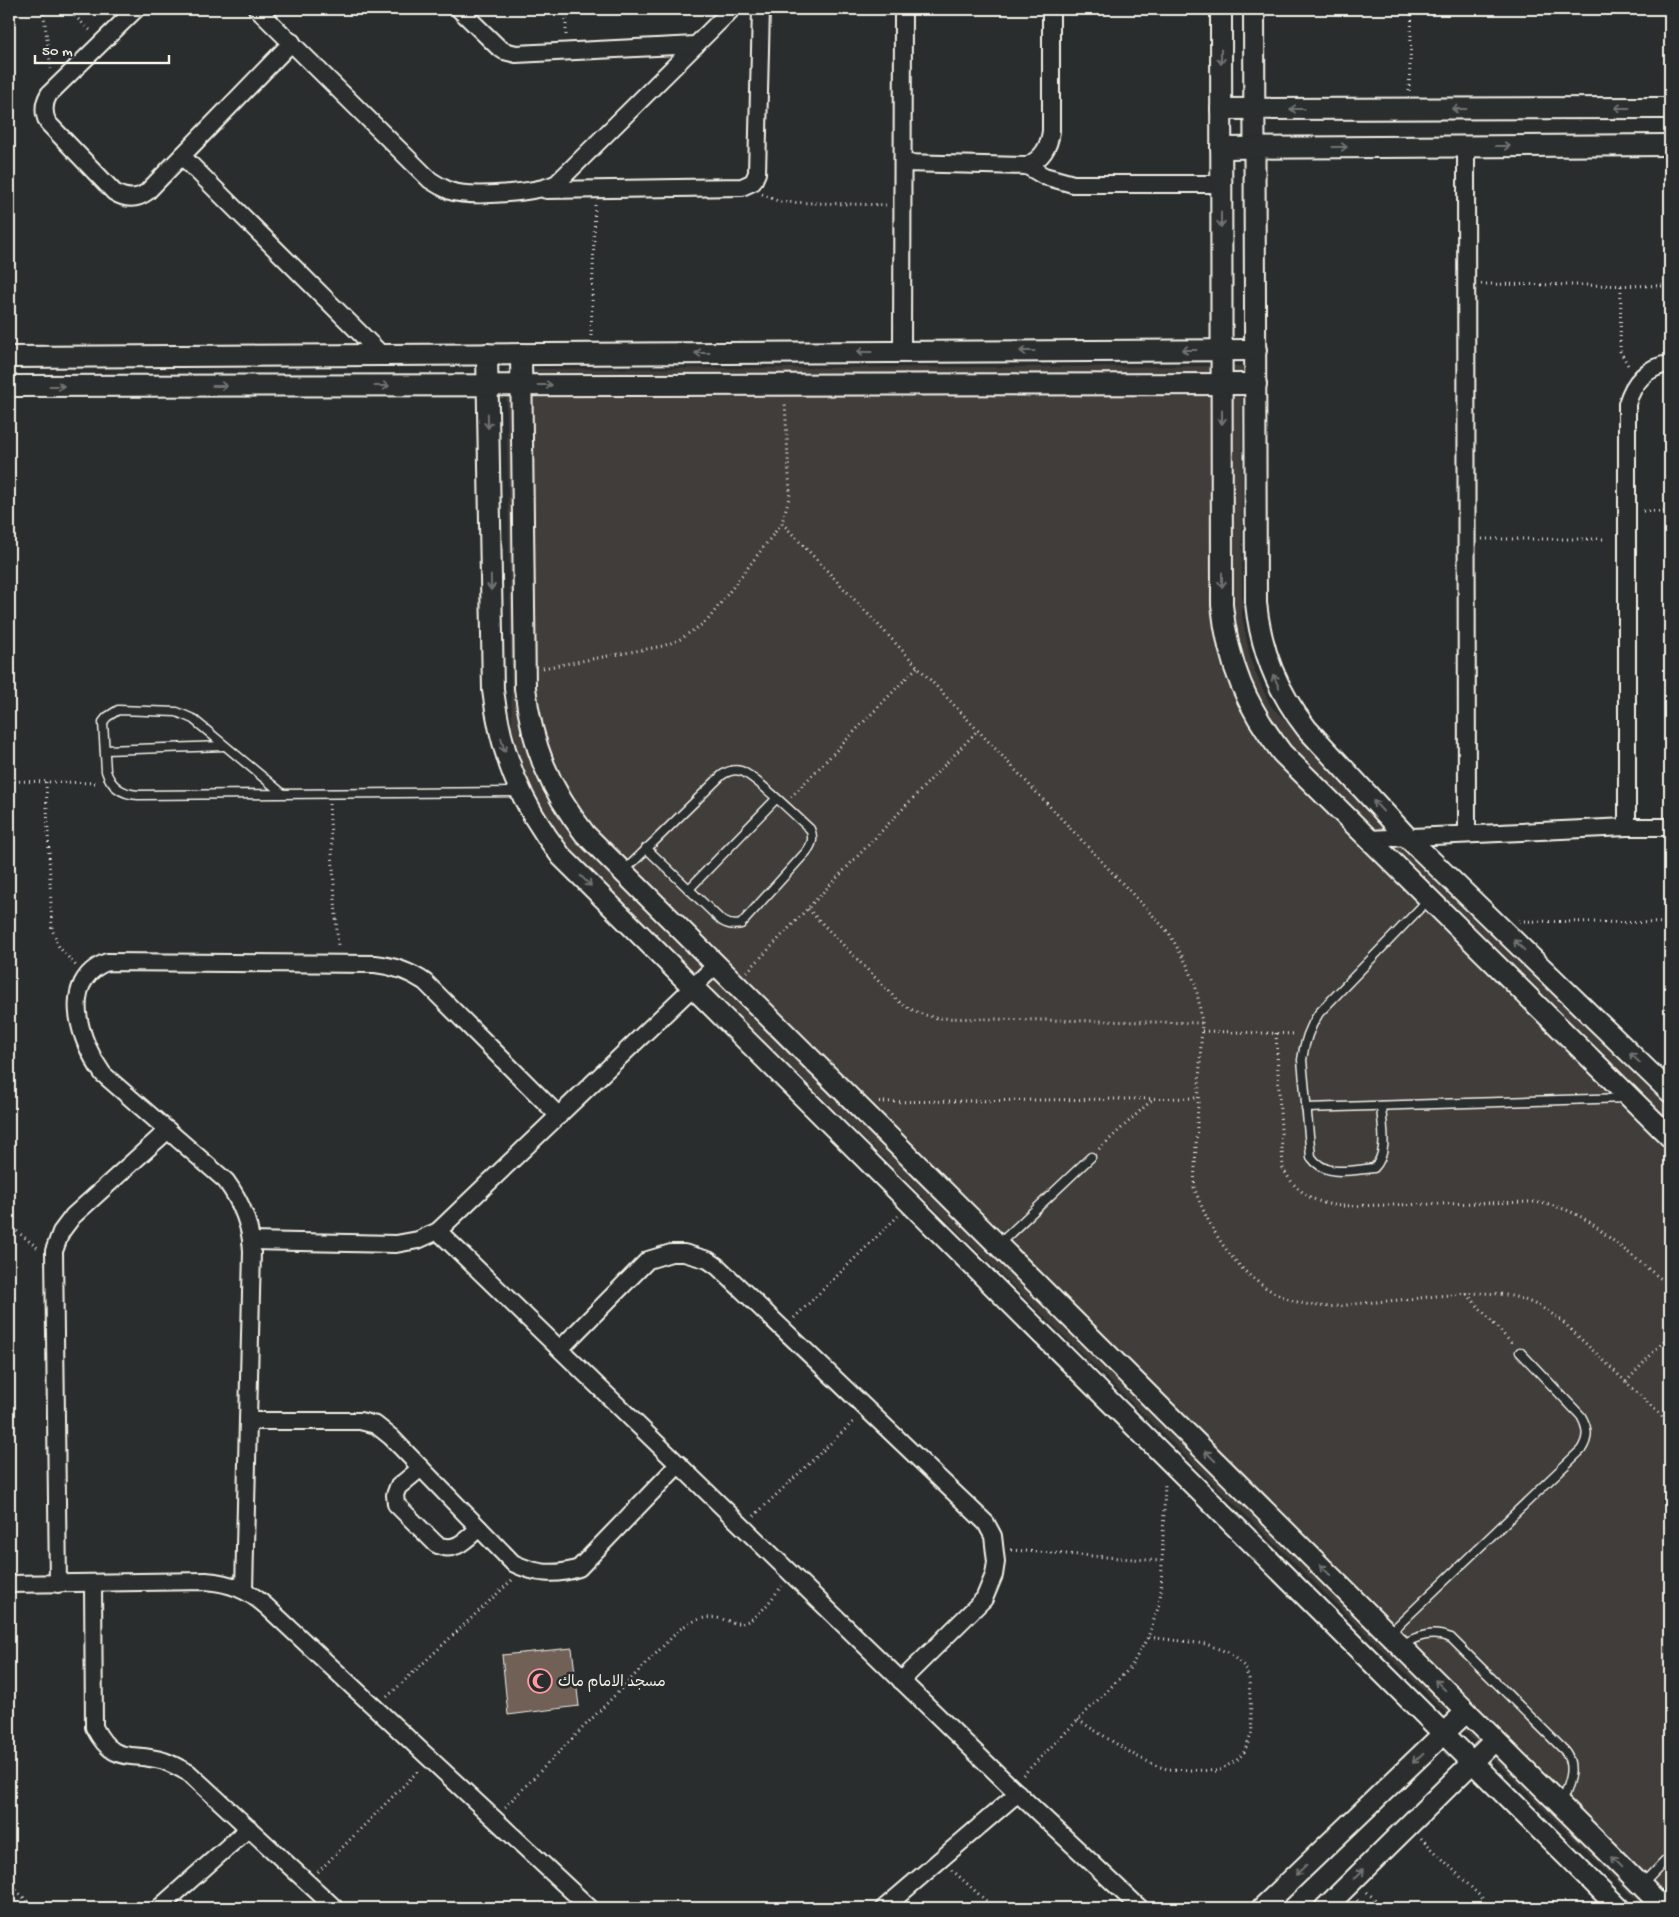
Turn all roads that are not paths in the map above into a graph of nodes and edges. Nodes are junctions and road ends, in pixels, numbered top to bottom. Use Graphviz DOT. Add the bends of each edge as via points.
graph roads {
  1 [pos="136,9"];
  2 [pos="257,9"];
  3 [pos="459,9"];
  4 [pos="732,9"];
  5 [pos="761,9"];
  6 [pos="903,9"];
  7 [pos="1051,9"];
  8 [pos="1221,9"];
  9 [pos="1254,9"];
  10 [pos="292,42"];
  11 [pos="696,45"];
  12 [pos="1670,108"];
  13 [pos="1221,109"];
  14 [pos="1255,109"];
  15 [pos="1670,145"];
  16 [pos="1466,146"];
  17 [pos="1222,148"];
  18 [pos="1255,148"];
  19 [pos="182,156"];
  20 [pos="902,163"];
  21 [pos="1027,166"];
  22 [pos="1221,184"];
  23 [pos="539,190"];
  24 [pos="1222,350"];
  25 [pos="1256,350"];
  26 [pos="902,352"];
  27 [pos="487,354"];
  28 [pos="521,354"];
  29 [pos="382,355"];
  30 [pos="9,357"];
  31 [pos="1670,364"];
  32 [pos="1222,384"];
  33 [pos="1256,384"];
  34 [pos="487,385"];
  35 [pos="521,385"];
  36 [pos="9,386"];
  37 [pos="224,746"];
  38 [pos="105,750"];
  39 [pos="520,792"];
  40 [pos="282,794"];
  41 [pos="776,799"];
  42 [pos="1627,827"];
  43 [pos="1670,827"];
  44 [pos="1467,834"];
  45 [pos="1407,837"];
  46 [pos="1368,839"];
  47 [pos="646,848"];
  48 [pos="622,872"];
  49 [pos="689,889"];
  50 [pos="1429,898"];
  51 [pos="716,965"];
  52 [pos="693,987"];
  53 [pos="1670,1092"];
  54 [pos="1630,1098"];
  55 [pos="1381,1106"];
  56 [pos="1306,1108"];
  57 [pos="559,1116"];
  58 [pos="168,1130"];
  59 [pos="1670,1137"];
  60 [pos="1091,1157"];
  61 [pos="438,1231"];
  62 [pos="251,1241"];
  63 [pos="997,1245"];
  64 [pos="1053,1300"];
  65 [pos="1030,1322"];
  66 [pos="560,1349"];
  67 [pos="1520,1352"];
  68 [pos="248,1421"];
  69 [pos="679,1464"];
  70 [pos="421,1468"];
  71 [pos="479,1528"];
  72 [pos="93,1583"];
  73 [pos="9,1584"];
  74 [pos="58,1584"];
  75 [pos="244,1590"];
  76 [pos="1395,1640"];
  77 [pos="901,1681"];
  78 [pos="1466,1712"];
  79 [pos="1444,1734"];
  80 [pos="1495,1740"];
  81 [pos="1472,1762"];
  82 [pos="1014,1790"];
  83 [pos="1561,1806"];
  84 [pos="249,1828"];
  85 [pos="1670,1856"];
  86 [pos="1642,1886"];
  87 [pos="159,1908"];
  88 [pos="335,1908"];
  89 [pos="590,1908"];
  90 [pos="884,1908"];
  91 [pos="1140,1908"];
  92 [pos="1262,1908"];
  93 [pos="1324,1908"];
  94 [pos="1619,1908"];
  95 [pos="1664,1908"];
  1 -- 19 [label="street" via="49,94 44,105 46,118 120,196 142,196"];
  2 -- 10 [label="street"];
  3 -- 11 [label="street" via="492,42 504,51 516,54"];
  4 -- 11 [label="street"];
  5 -- 23 [label="street" via="757,173 753,182 742,187"];
  6 -- 20 [label="street"];
  7 -- 21 [label="street" via="1050,139 1043,154"];
  8 -- 13 [label="street, one-way"];
  9 -- 14 [label="street"];
  10 -- 19 [label="street"];
  10 -- 23 [label="street" via="430,180 440,186 472,194"];
  11 -- 23 [label="street" via="564,176"];
  12 -- 14 [label="street, one-way"];
  13 -- 14 [label="street"];
  13 -- 17 [label="street"];
  14 -- 18 [label="street"];
  16 -- 15 [label="street, one-way"];
  18 -- 16 [label="street, one-way"];
  16 -- 44 [label="street"];
  17 -- 18 [label="street"];
  17 -- 22 [label="street"];
  18 -- 25 [label="street"];
  19 -- 29 [label="street"];
  20 -- 21 [label="street"];
  20 -- 26 [label="street"];
  21 -- 22 [label="street" via="1044,176 1073,184"];
  22 -- 24 [label="street, one-way"];
  24 -- 25 [label="street"];
  24 -- 26 [label="street, one-way"];
  24 -- 32 [label="street"];
  25 -- 33 [label="street"];
  26 -- 28 [label="street, one-way"];
  27 -- 28 [label="street"];
  27 -- 29 [label="street"];
  27 -- 34 [label="street"];
  28 -- 35 [label="street"];
  29 -- 30 [label="street"];
  31 -- 42 [label="street" via="1658,366 1641,377 1627,404"];
  32 -- 33 [label="street"];
  35 -- 32 [label="street, one-way"];
  32 -- 46 [label="street, one-way" via="1222,605 1231,658 1251,708 1271,739"];
  45 -- 33 [label="street, one-way" via="1307,729 1293,711 1271,670 1256,603"];
  34 -- 35 [label="street"];
  36 -- 34 [label="street, one-way"];
  34 -- 39 [label="street, one-way" via="493,690 502,745"];
  35 -- 48 [label="street" via="525,671 532,729 540,758 559,798 585,834"];
  37 -- 38 [label="lane"];
  37 -- 38 [label="lane" via="183,713 118,710 103,722"];
  37 -- 40 [label="lane"];
  38 -- 40 [label="lane" via="106,771 112,783 131,794"];
  39 -- 40 [label="lane"];
  39 -- 52 [label="street, one-way" via="561,856"];
  41 -- 47 [label="lane" via="743,771 729,771"];
  41 -- 49 [label="lane"];
  41 -- 49 [label="lane" via="810,829 811,846 741,924 722,921"];
  42 -- 43 [label="street"];
  42 -- 44 [label="street"];
  44 -- 45 [label="street"];
  45 -- 46 [label="street"];
  53 -- 45 [label="street, one-way"];
  46 -- 50 [label="street"];
  47 -- 48 [label="lane"];
  47 -- 49 [label="lane"];
  48 -- 51 [label="street"];
  50 -- 54 [label="street"];
  50 -- 56 [label="lane" via="1319,1013 1308,1034 1302,1060"];
  51 -- 52 [label="street"];
  51 -- 63 [label="street"];
  52 -- 57 [label="street"];
  52 -- 65 [label="street"];
  54 -- 55 [label="lane"];
  54 -- 59 [label="street"];
  55 -- 56 [label="lane"];
  55 -- 56 [label="lane" via="1383,1152 1378,1164 1374,1168 1331,1172 1320,1167 1311,1157"];
  57 -- 58 [label="street" via="425,982 396,967 376,964 107,962 93,969 79,988 80,1024 87,1048 104,1074"];
  57 -- 61 [label="street"];
  58 -- 62 [label="street" via="226,1182 240,1203"];
  58 -- 74 [label="street" via="73,1216 61,1232 54,1251"];
  60 -- 63 [label="lane"];
  61 -- 62 [label="street" via="418,1240 396,1244"];
  61 -- 66 [label="street"];
  62 -- 68 [label="street"];
  63 -- 64 [label="street"];
  64 -- 65 [label="street"];
  76 -- 64 [label="street, one-way"];
  65 -- 79 [label="street"];
  66 -- 69 [label="street"];
  66 -- 77 [label="street" via="648,1260 671,1253 696,1255 718,1267 986,1524 993,1536 995,1549 994,1575 984,1599"];
  67 -- 76 [label="lane" via="1582,1416 1587,1432 1585,1445"];
  68 -- 70 [label="street" via="368,1422 384,1430"];
  68 -- 75 [label="street"];
  69 -- 71 [label="street" via="579,1568 568,1572 546,1574 513,1563"];
  69 -- 77 [label="street"];
  70 -- 71 [label="street"];
  70 -- 71 [label="street" via="398,1487 399,1508 441,1547 458,1546"];
  72 -- 74 [label="street"];
  72 -- 75 [label="street" via="206,1581 226,1583"];
  72 -- 84 [label="street" via="94,1727 98,1735 120,1754 163,1761 189,1773"];
  73 -- 74 [label="street"];
  75 -- 89 [label="street" via="261,1601"];
  78 -- 76 [label="street, one-way"];
  76 -- 83 [label="lane" via="1438,1634 1452,1638 1551,1737 1571,1759 1572,1768"];
  77 -- 82 [label="street"];
  78 -- 79 [label="street"];
  78 -- 80 [label="street"];
  79 -- 81 [label="street"];
  79 -- 92 [label="street, one-way"];
  80 -- 81 [label="street"];
  80 -- 83 [label="street"];
  93 -- 81 [label="street, one-way"];
  81 -- 94 [label="street"];
  82 -- 90 [label="street"];
  82 -- 91 [label="street"];
  86 -- 83 [label="street, one-way"];
  84 -- 87 [label="street"];
  84 -- 88 [label="street"];
  85 -- 86 [label="lane"];
  86 -- 95 [label="street"];
}
